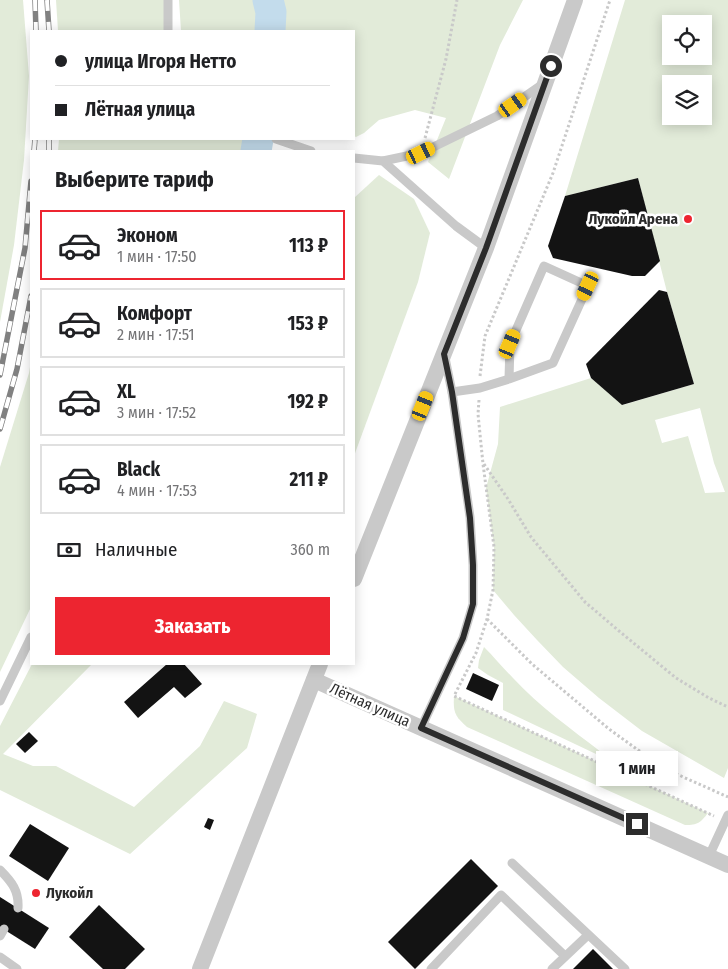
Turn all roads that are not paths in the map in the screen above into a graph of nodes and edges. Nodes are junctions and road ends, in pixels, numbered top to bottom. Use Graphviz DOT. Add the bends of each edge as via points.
graph roads {
  1 [pos="168,0"];
  2 [pos="575,0"];
  3 [pos="168,30"];
  4 [pos="545,83"];
  5 [pos="281,140"];
  6 [pos="308,150"];
  7 [pos="355,158"];
  8 [pos="383,161"];
  9 [pos="486,248"];
  10 [pos="444,354"];
  11 [pos="509,379"];
  12 [pos="452,392"];
  13 [pos="355,576"];
  14 [pos="30,639"];
  15 [pos="320,665"];
  16 [pos="314,680"];
  17 [pos="0,701"];
  18 [pos="421,728"];
  19 [pos="728,815"];
  20 [pos="709,856"];
  21 [pos="512,863"];
  22 [pos="728,865"];
  23 [pos="0,870"];
  24 [pos="18,908"];
  25 [pos="588,935"];
  26 [pos="565,956"];
  27 [pos="0,957"];
  28 [pos="17,969"];
  29 [pos="200,969"];
  30 [pos="431,969"];
  31 [pos="552,969"];
  32 [pos="625,969"];
  1 -- 3 [label="lane"];
  2 -- 4 [label="street"];
  4 -- 8 [label="lane" via="497,116 421,153"];
  4 -- 9 [label="street"];
  5 -- 6 [label="lane"];
  7 -- 8 [label="lane"];
  8 -- 9 [label="lane" via="456,226"];
  9 -- 10 [label="street"];
  10 -- 12 [label="lane"];
  10 -- 13 [label="street"];
  11 -- 11 [label="lane" via="553,363 588,286 544,266 510,344"];
  11 -- 12 [label="lane"];
  12 -- 18 [label="lane" via="470,518 473,604 463,638"];
  14 -- 17 [label="lane"];
  15 -- 16 [label="street"];
  16 -- 18 [label="street, Лётная улица"];
  16 -- 29 [label="street"];
  18 -- 20 [label="street, Лётная улица"];
  19 -- 20 [label="lane"];
  20 -- 22 [label="street, Лётная улица"];
  21 -- 25 [label="lane"];
  23 -- 24 [label="lane" via="12,882 19,898"];
  25 -- 26 [label="lane"];
  25 -- 32 [label="lane"];
  26 -- 30 [label="lane" via="501,895"];
  26 -- 31 [label="lane"];
  27 -- 28 [label="lane"];
}
